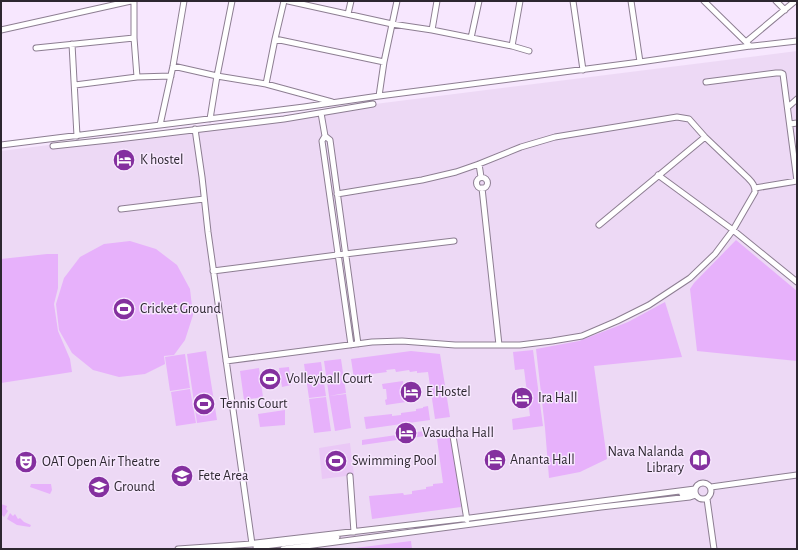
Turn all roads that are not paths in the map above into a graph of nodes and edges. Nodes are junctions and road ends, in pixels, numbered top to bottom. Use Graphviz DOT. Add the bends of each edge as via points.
graph roads {
  1 [pos="132,1"];
  2 [pos="184,1"];
  3 [pos="232,1"];
  4 [pos="284,1"];
  5 [pos="288,1"];
  6 [pos="351,1"];
  7 [pos="397,1"];
  8 [pos="437,1"];
  9 [pos="479,1"];
  10 [pos="520,1"];
  11 [pos="573,1"];
  12 [pos="631,1"];
  13 [pos="704,1"];
  14 [pos="776,1"];
  15 [pos="794,1"];
  16 [pos="785,10"];
  17 [pos="348,14"];
  18 [pos="392,24"];
  19 [pos="1,30"];
  20 [pos="432,30"];
  21 [pos="134,38"];
  22 [pos="471,38"];
  23 [pos="275,39"];
  24 [pos="797,41"];
  25 [pos="72,44"];
  26 [pos="748,44"];
  27 [pos="512,46"];
  28 [pos="36,48"];
  29 [pos="529,51"];
  30 [pos="384,62"];
  31 [pos="640,62"];
  32 [pos="173,66"];
  33 [pos="583,70"];
  34 [pos="171,76"];
  35 [pos="217,76"];
  36 [pos="137,77"];
  37 [pos="706,82"];
  38 [pos="266,84"];
  39 [pos="75,85"];
  40 [pos="379,96"];
  41 [pos="797,99"];
  42 [pos="334,103"];
  43 [pos="373,104"];
  44 [pos="788,107"];
  45 [pos="321,112"];
  46 [pos="210,119"];
  47 [pos="797,123"];
  48 [pos="790,124"];
  49 [pos="160,125"];
  50 [pos="195,129"];
  51 [pos="77,136"];
  52 [pos="325,136"];
  53 [pos="705,136"];
  54 [pos="1,145"];
  55 [pos="53,146"];
  56 [pos="796,154"];
  57 [pos="479,164"];
  58 [pos="658,176"];
  59 [pos="797,181"];
  60 [pos="755,188"];
  61 [pos="337,194"];
  62 [pos="204,198"];
  63 [pos="121,209"];
  64 [pos="599,225"];
  65 [pos="733,230"];
  66 [pos="454,241"];
  67 [pos="345,254"];
  68 [pos="338,255"];
  69 [pos="214,271"];
  70 [pos="797,282"];
  71 [pos="358,344"];
  72 [pos="351,345"];
  73 [pos="499,345"];
  74 [pos="226,361"];
  75 [pos="453,436"];
  76 [pos="350,476"];
  77 [pos="797,476"];
  78 [pos="711,487"];
  79 [pos="695,492"];
  80 [pos="707,499"];
  81 [pos="468,521"];
  82 [pos="354,532"];
  83 [pos="255,546"];
  84 [pos="178,549"];
  85 [pos="283,549"];
  86 [pos="714,549"];
  1 -- 19 [label="street"];
  1 -- 21 [label="street"];
  2 -- 32 [label="street"];
  3 -- 35 [label="street"];
  4 -- 23 [label="street"];
  5 -- 17 [label="street"];
  6 -- 17 [label="street"];
  7 -- 18 [label="street"];
  8 -- 20 [label="street"];
  9 -- 22 [label="street"];
  10 -- 27 [label="street"];
  11 -- 33 [label="street"];
  12 -- 31 [label="street"];
  13 -- 26 [label="street"];
  14 -- 16 [label="street"];
  15 -- 16 [label="street"];
  16 -- 26 [label="street"];
  17 -- 18 [label="street"];
  18 -- 20 [label="street"];
  18 -- 30 [label="street"];
  20 -- 22 [label="street"];
  21 -- 25 [label="street"];
  21 -- 36 [label="street"];
  22 -- 27 [label="street"];
  23 -- 30 [label="street"];
  23 -- 38 [label="street"];
  24 -- 26 [label="street" via="760,46"];
  25 -- 28 [label="street"];
  25 -- 39 [label="street"];
  26 -- 31 [label="street"];
  27 -- 29 [label="street"];
  30 -- 40 [label="street"];
  31 -- 33 [label="street"];
  32 -- 34 [label="street"];
  32 -- 35 [label="street"];
  33 -- 40 [label="street"];
  34 -- 36 [label="street"];
  34 -- 49 [label="street"];
  35 -- 38 [label="street"];
  35 -- 46 [label="street"];
  36 -- 39 [label="street"];
  37 -- 44 [label="street" via="781,73"];
  38 -- 42 [label="street"];
  39 -- 51 [label="street"];
  40 -- 42 [label="street"];
  41 -- 44 [label="street"];
  42 -- 46 [label="street"];
  43 -- 45 [label="street"];
  44 -- 48 [label="street"];
  45 -- 50 [label="street"];
  45 -- 52 [label="street"];
  46 -- 49 [label="street"];
  47 -- 48 [label="street"];
  48 -- 56 [label="street"];
  49 -- 51 [label="street"];
  50 -- 55 [label="street"];
  50 -- 62 [label="street"];
  51 -- 54 [label="street"];
  52 -- 61 [label="street" via="330,140"];
  52 -- 68 [label="street" via="322,140"];
  53 -- 57 [label="street" via="689,119 668,118 555,137"];
  53 -- 58 [label="street"];
  53 -- 60 [label="street"];
  56 -- 59 [label="street"];
  57 -- 61 [label="street" via="422,180"];
  57 -- 73 [label="street" via="481,177 476,183 482,188"];
  58 -- 64 [label="street"];
  58 -- 65 [label="street"];
  59 -- 60 [label="street"];
  60 -- 65 [label="street"];
  61 -- 67 [label="street"];
  62 -- 63 [label="street"];
  62 -- 69 [label="street"];
  65 -- 70 [label="street"];
  65 -- 73 [label="street" via="715,254 690,278 649,305 617,321 582,336"];
  66 -- 67 [label="street"];
  67 -- 68 [label="street"];
  67 -- 71 [label="street"];
  68 -- 69 [label="street"];
  68 -- 72 [label="street"];
  69 -- 74 [label="street"];
  71 -- 72 [label="street"];
  71 -- 73 [label="street" via="402,341"];
  72 -- 74 [label="street"];
  74 -- 83 [label="street"];
  75 -- 81 [label="street"];
  76 -- 82 [label="street"];
  77 -- 78 [label="street"];
  78 -- 79 [label="street" via="702,483"];
  78 -- 80 [label="street" via="712,494"];
  79 -- 80 [label="street" via="701,499"];
  79 -- 81 [label="street" via="690,497"];
  80 -- 86 [label="street"];
  81 -- 82 [label="street"];
  81 -- 83 [label="street"];
  81 -- 85 [label="street"];
  82 -- 83 [label="street"];
  83 -- 84 [label="street"];
}
